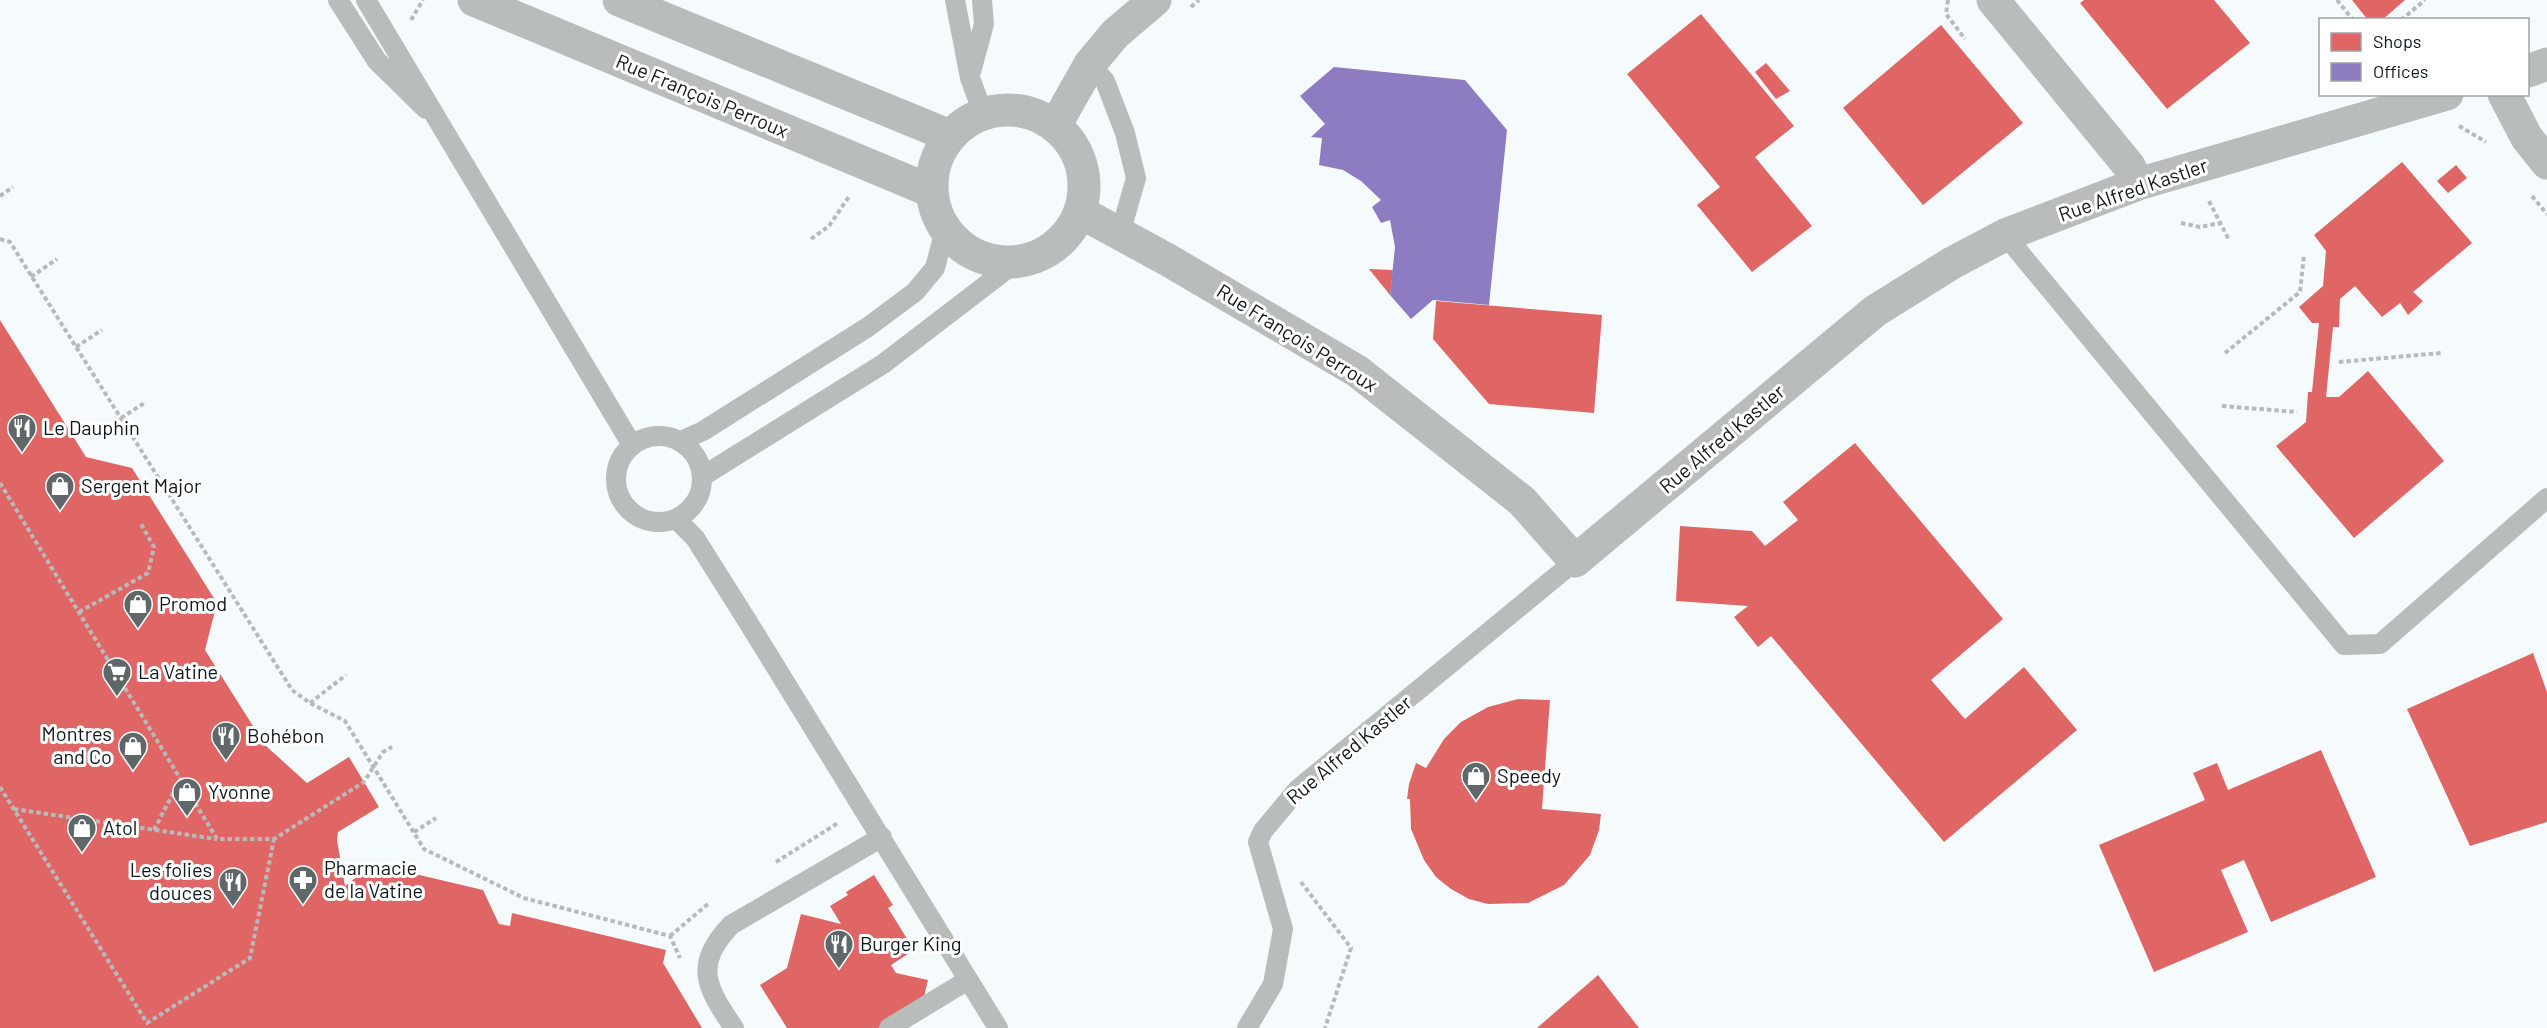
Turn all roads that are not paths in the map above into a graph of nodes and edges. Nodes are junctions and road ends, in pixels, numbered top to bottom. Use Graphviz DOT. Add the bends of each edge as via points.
graph roads {
  1 [pos="338,0"];
  2 [pos="366,0"];
  3 [pos="474,0"];
  4 [pos="619,0"];
  5 [pos="955,0"];
  6 [pos="982,0"];
  7 [pos="1155,0"];
  8 [pos="1993,0"];
  9 [pos="1090,64"];
  10 [pos="2547,64"];
  11 [pos="2529,71"];
  12 [pos="970,78"];
  13 [pos="2441,96"];
  14 [pos="2505,96"];
  15 [pos="983,113"];
  16 [pos="440,122"];
  17 [pos="1055,126"];
  18 [pos="950,136"];
  19 [pos="2547,163"];
  20 [pos="2138,184"];
  21 [pos="931,191"];
  22 [pos="1080,212"];
  23 [pos="945,230"];
  24 [pos="1120,234"];
  25 [pos="2005,235"];
  26 [pos="1015,263"];
  27 [pos="681,441"];
  28 [pos="632,445"];
  29 [pos="703,476"];
  30 [pos="2547,498"];
  31 [pos="676,519"];
  32 [pos="1575,561"];
  33 [pos="882,837"];
  34 [pos="968,980"];
  35 [pos="734,1028"];
  36 [pos="889,1028"];
  37 [pos="998,1028"];
  38 [pos="1247,1028"];
  1 -- 16 [label="lane" via="377,61"];
  2 -- 16 [label="lane"];
  3 -- 21 [label="street, Rue François Perroux"];
  4 -- 18 [label="street"];
  5 -- 12 [label="lane"];
  6 -- 12 [label="lane" via="984,24"];
  7 -- 9 [label="street" via="1115,34"];
  8 -- 20 [label="street" via="2129,166"];
  9 -- 17 [label="street"];
  9 -- 24 [label="lane" via="1105,81 1125,133 1136,178"];
  10 -- 11 [label="street"];
  12 -- 15 [label="lane"];
  13 -- 20 [label="street, Rue Alfred Kastler"];
  14 -- 19 [label="street" via="2527,138"];
  15 -- 17 [label="street" via="1009,110 1037,115"];
  15 -- 18 [label="street"];
  16 -- 28 [label="lane"];
  17 -- 22 [label="street" via="1079,158 1085,182"];
  18 -- 21 [label="street" via="934,165"];
  20 -- 25 [label="street, Rue Alfred Kastler"];
  21 -- 23 [label="street"];
  22 -- 24 [label="street, Rue François Perroux"];
  22 -- 26 [label="street" via="1068,234 1052,249"];
  23 -- 26 [label="street" via="956,243 980,258"];
  23 -- 27 [label="lane" via="935,268 915,292 868,327"];
  24 -- 32 [label="street, Rue François Perroux" via="1357,371 1522,501"];
  25 -- 30 [label="lane" via="2344,645 2380,644"];
  25 -- 32 [label="street, Rue Alfred Kastler" via="1875,311"];
  26 -- 29 [label="lane" via="883,364"];
  27 -- 28 [label="lane" via="656,435"];
  27 -- 29 [label="lane" via="693,450"];
  28 -- 31 [label="lane" via="623,454 616,479 625,505 648,521"];
  29 -- 31 [label="lane" via="697,502"];
  31 -- 33 [label="lane" via="694,538"];
  32 -- 38 [label="lane, Rue Alfred Kastler" via="1298,789 1263,831 1258,842 1283,929 1273,984"];
  33 -- 34 [label="lane"];
  33 -- 35 [label="lane" via="731,925 714,944 707,966 711,993"];
  34 -- 36 [label="lane"];
  34 -- 37 [label="lane"];
}
